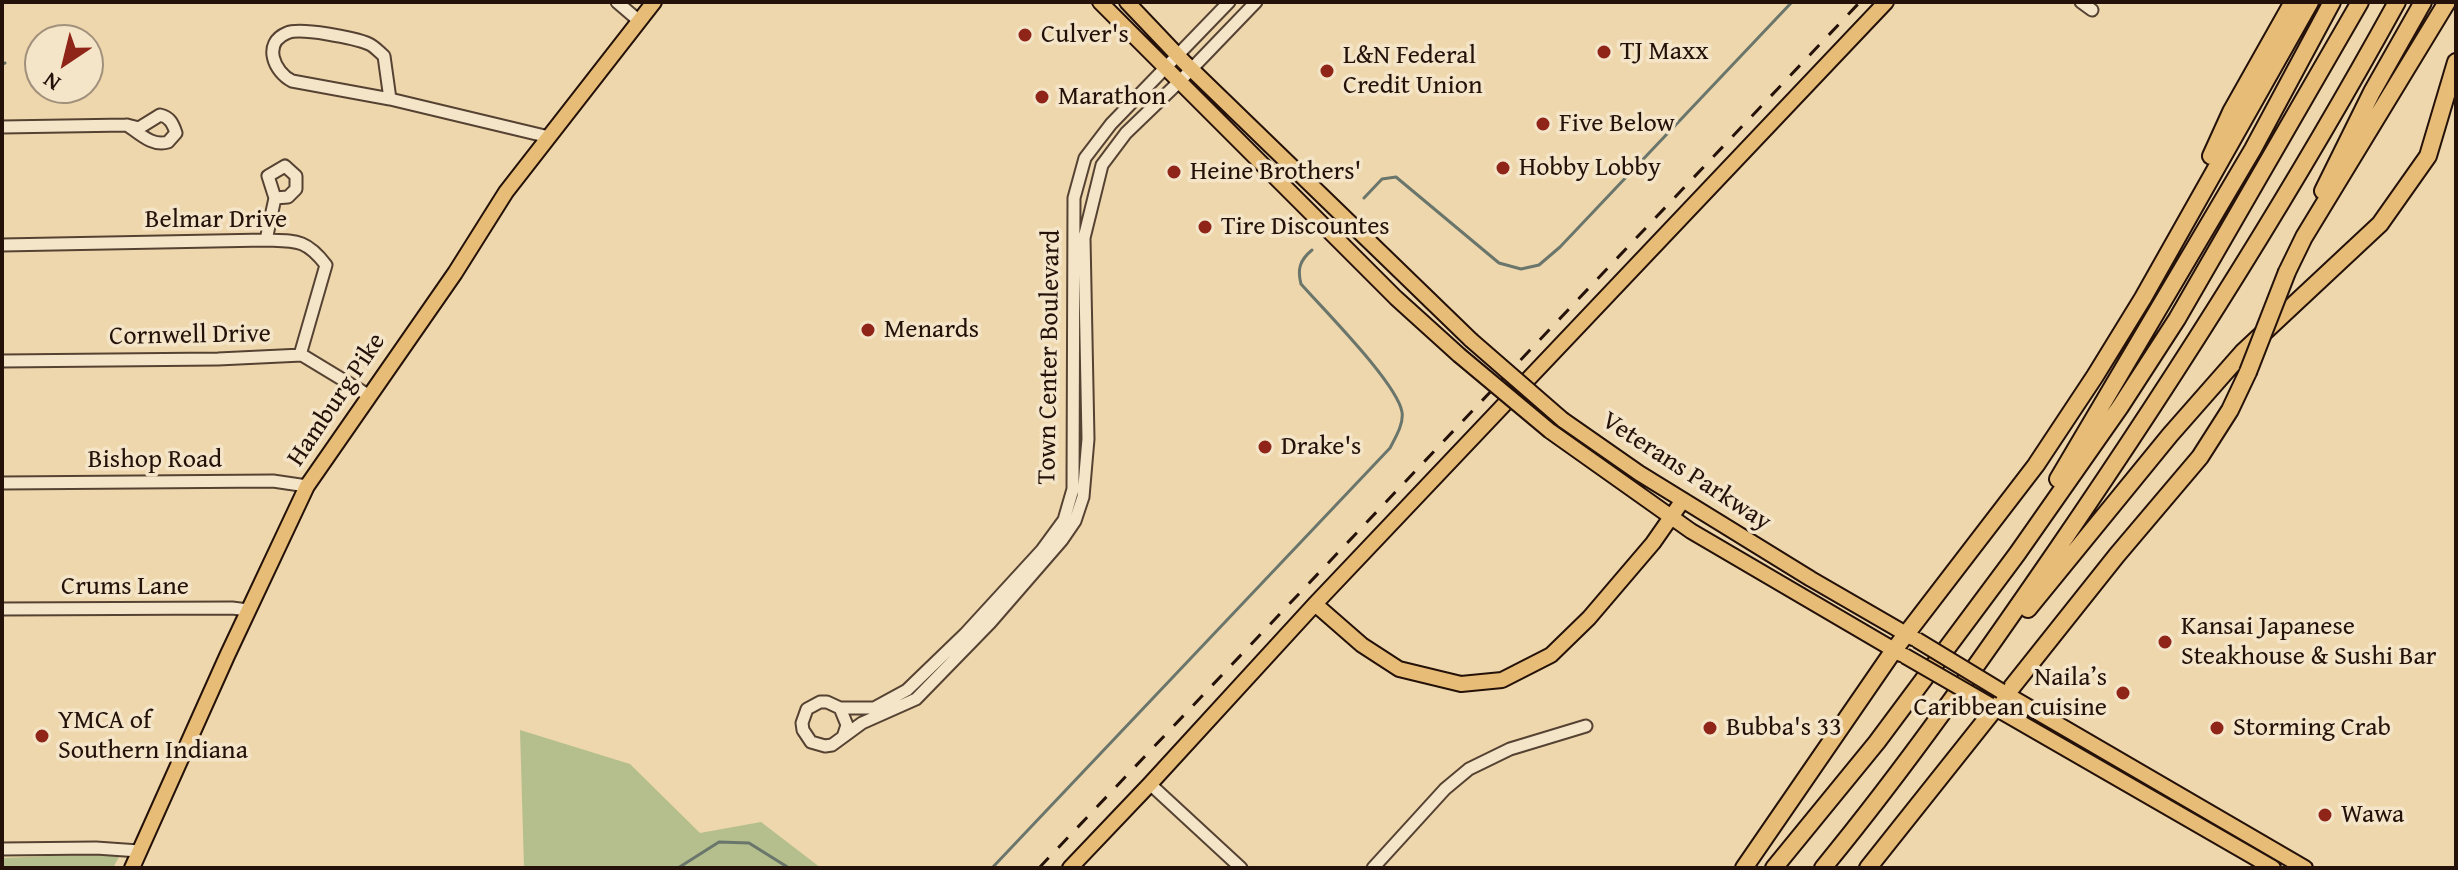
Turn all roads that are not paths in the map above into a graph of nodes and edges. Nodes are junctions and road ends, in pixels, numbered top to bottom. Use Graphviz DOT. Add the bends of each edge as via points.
graph roads {
  1 [pos="617,2"];
  2 [pos="654,2"];
  3 [pos="1100,2"];
  4 [pos="1127,2"];
  5 [pos="1229,2"];
  6 [pos="1256,2"];
  7 [pos="1886,2"];
  8 [pos="2081,2"];
  9 [pos="2293,2"];
  10 [pos="2310,2"];
  11 [pos="2332,2"];
  12 [pos="2360,2"];
  13 [pos="2397,2"];
  14 [pos="2423,2"];
  15 [pos="2447,2"];
  16 [pos="2092,10"];
  17 [pos="638,20"];
  18 [pos="1178,56"];
  19 [pos="2456,62"];
  20 [pos="1166,67"];
  21 [pos="1191,70"];
  22 [pos="1180,81"];
  23 [pos="390,99"];
  24 [pos="127,125"];
  25 [pos="2,127"];
  26 [pos="549,137"];
  27 [pos="275,198"];
  28 [pos="2304,237"];
  29 [pos="266,240"];
  30 [pos="2,245"];
  31 [pos="2143,298"];
  32 [pos="300,355"];
  33 [pos="2,361"];
  34 [pos="368,395"];
  35 [pos="2,483"];
  36 [pos="307,486"];
  37 [pos="1683,500"];
  38 [pos="1671,517"];
  39 [pos="1986,595"];
  40 [pos="1315,604"];
  41 [pos="2,609"];
  42 [pos="248,610"];
  43 [pos="1912,638"];
  44 [pos="1900,653"];
  45 [pos="1999,700"];
  46 [pos="840,708"];
  47 [pos="1946,709"];
  48 [pos="1586,726"];
  49 [pos="843,737"];
  50 [pos="1150,784"];
  51 [pos="2,849"];
  52 [pos="139,851"];
  53 [pos="132,868"];
  54 [pos="1070,868"];
  55 [pos="1241,868"];
  56 [pos="1373,868"];
  57 [pos="1744,868"];
  58 [pos="1774,868"];
  59 [pos="1823,868"];
  60 [pos="1868,868"];
  61 [pos="2273,868"];
  62 [pos="2305,868"];
  1 -- 17 [label="street"];
  2 -- 17 [label="main road, Hamburg Pike"];
  3 -- 20 [label="main road, Veterans Parkway"];
  4 -- 18 [label="main road, Veterans Parkway"];
  5 -- 18 [label="street"];
  6 -- 21 [label="street"];
  7 -- 40 [label="main road"];
  8 -- 16 [label="street"];
  9 -- 31 [label="highway" via="2231,112"];
  10 -- 31 [label="highway"];
  11 -- 39 [label="highway" via="2135,352"];
  12 -- 39 [label="highway" via="2177,319"];
  13 -- 47 [label="highway" via="2211,318"];
  14 -- 28 [label="highway" via="2332,169"];
  15 -- 28 [label="highway"];
  17 -- 26 [label="main road, Hamburg Pike"];
  18 -- 20 [label="street, Town Center Boulevard"];
  18 -- 21 [label="main road, Veterans Parkway"];
  19 -- 47 [label="highway" via="2428,156 2380,224 2243,352"];
  20 -- 22 [label="main road, Veterans Parkway"];
  20 -- 46 [label="street, Town Center Boulevard" via="1085,158 1074,198 1073,489 1064,520 965,634 907,690 874,708"];
  21 -- 22 [label="street, Town Center Boulevard"];
  21 -- 37 [label="main road, Veterans Parkway, bridge" via="1471,340 1563,420"];
  22 -- 38 [label="main road, Veterans Parkway, bridge" via="1459,355 1550,431"];
  22 -- 49 [label="street, Town Center Boulevard" via="1126,133 1102,165 1094,194 1084,238 1088,439 1083,497 1075,521 990,623 916,699"];
  23 -- 23 [label="street" via="292,81 273,63 273,46 290,31 370,44 384,56"];
  23 -- 26 [label="street"];
  24 -- 25 [label="street"];
  26 -- 34 [label="main road, Hamburg Pike"];
  27 -- 29 [label="street"];
  28 -- 45 [label="highway, bridge" via="2248,372 2200,457"];
  29 -- 30 [label="street, Belmar Drive"];
  29 -- 32 [label="street, Belmar Drive" via="299,241 312,247 326,265"];
  31 -- 43 [label="highway" via="2036,465"];
  32 -- 33 [label="street, Cornwell Drive"];
  32 -- 34 [label="street, Cornwell Drive"];
  34 -- 36 [label="main road, Hamburg Pike"];
  35 -- 36 [label="street, Bishop Road" via="273,481"];
  36 -- 42 [label="main road, Hamburg Pike"];
  37 -- 38 [label="main road"];
  37 -- 43 [label="main road, Veterans Parkway"];
  38 -- 40 [label="main road" via="1589,618 1551,655 1502,680 1461,684 1399,669"];
  38 -- 44 [label="main road, Veterans Parkway"];
  39 -- 58 [label="highway" via="1877,742"];
  40 -- 50 [label="main road"];
  41 -- 42 [label="street, Crums Lane"];
  42 -- 52 [label="main road, Hamburg Pike"];
  43 -- 44 [label="highway"];
  43 -- 45 [label="main road, Veterans Parkway, bridge"];
  44 -- 45 [label="main road, Veterans Parkway, bridge"];
  44 -- 57 [label="highway"];
  45 -- 60 [label="highway"];
  45 -- 61 [label="main road, Veterans Parkway"];
  45 -- 62 [label="main road, Veterans Parkway"];
  46 -- 49 [label="street" via="847,725"];
  46 -- 49 [label="street" via="827,702 813,705 804,716 803,730 811,742 825,746"];
  47 -- 59 [label="highway"];
  48 -- 56 [label="street" via="1510,749 1469,769"];
  50 -- 54 [label="main road"];
  50 -- 55 [label="street"];
  51 -- 52 [label="street"];
  52 -- 53 [label="main road, Hamburg Pike"];
}
